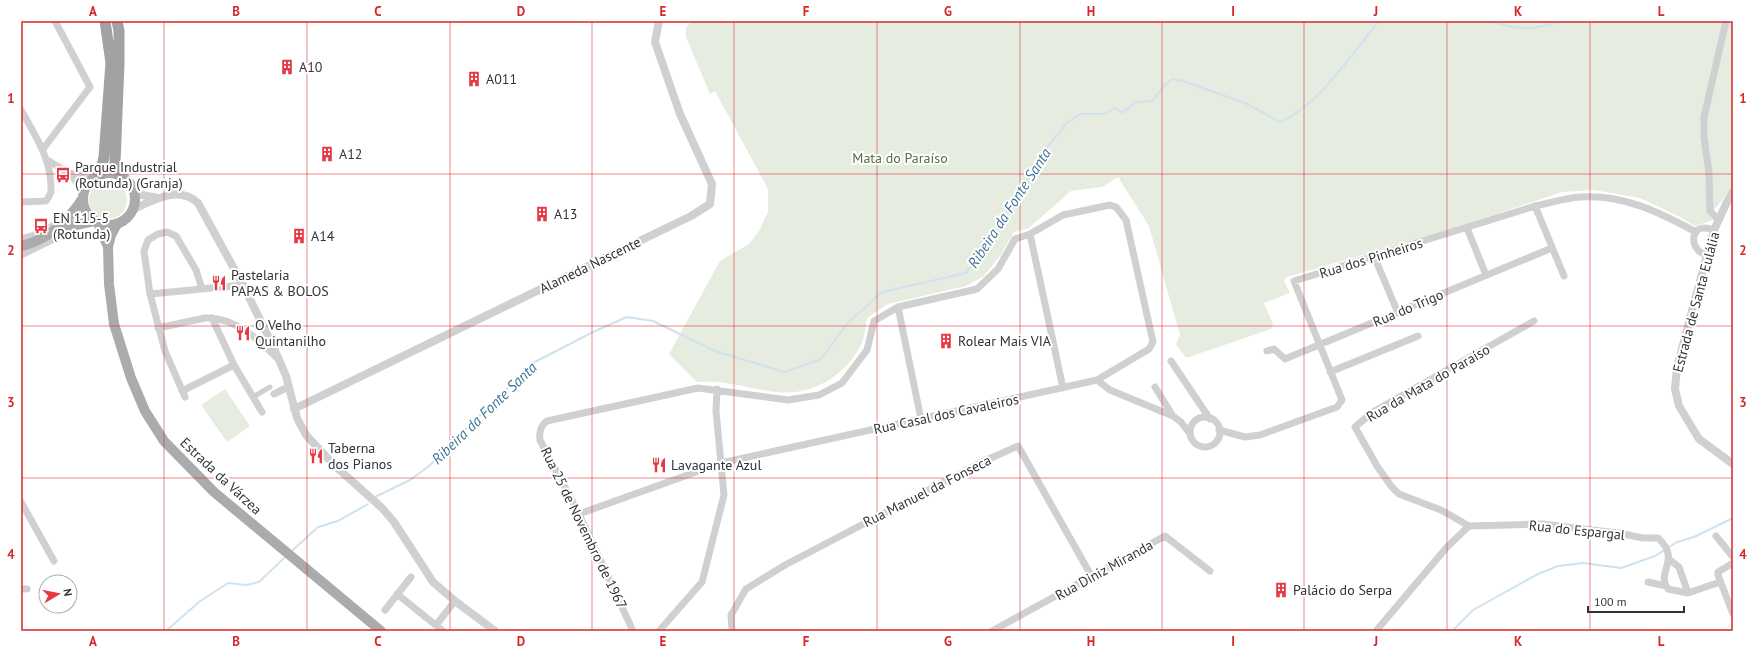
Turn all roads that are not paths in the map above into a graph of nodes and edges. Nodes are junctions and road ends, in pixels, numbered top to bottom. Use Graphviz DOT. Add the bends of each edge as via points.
graph roads {
  1 [pos="55,21"];
  2 [pos="105,21"];
  3 [pos="113,21"];
  4 [pos="117,21"];
  5 [pos="659,21"];
  6 [pos="1726,21"];
  7 [pos="119,63"];
  8 [pos="22,114"];
  9 [pos="43,149"];
  10 [pos="47,160"];
  11 [pos="69,173"];
  12 [pos="97,176"];
  13 [pos="120,176"];
  14 [pos="133,191"];
  15 [pos="1733,192"];
  16 [pos="84,195"];
  17 [pos="158,198"];
  18 [pos="21,202"];
  19 [pos="1535,206"];
  20 [pos="132,210"];
  21 [pos="1719,220"];
  22 [pos="96,222"];
  23 [pos="117,224"];
  24 [pos="64,225"];
  25 [pos="1467,228"];
  26 [pos="1714,230"];
  27 [pos="1696,232"];
  28 [pos="1030,234"];
  29 [pos="21,239"];
  30 [pos="21,246"];
  31 [pos="108,247"];
  32 [pos="1552,248"];
  33 [pos="21,255"];
  34 [pos="1707,255"];
  35 [pos="1374,256"];
  36 [pos="1486,275"];
  37 [pos="1564,276"];
  38 [pos="243,285"];
  39 [pos="202,289"];
  40 [pos="150,294"];
  41 [pos="898,307"];
  42 [pos="1398,313"];
  43 [pos="212,318"];
  44 [pos="1534,321"];
  45 [pos="158,328"];
  46 [pos="1418,336"];
  47 [pos="1319,345"];
  48 [pos="1267,351"];
  49 [pos="279,360"];
  50 [pos="1170,361"];
  51 [pos="234,365"];
  52 [pos="1330,372"];
  53 [pos="1097,380"];
  54 [pos="270,387"];
  55 [pos="288,387"];
  56 [pos="1155,387"];
  57 [pos="1063,388"];
  58 [pos="717,390"];
  59 [pos="274,394"];
  60 [pos="253,397"];
  61 [pos="294,409"];
  62 [pos="262,412"];
  63 [pos="1173,416"];
  64 [pos="921,419"];
  65 [pos="1210,419"];
  66 [pos="1219,430"];
  67 [pos="1190,434"];
  68 [pos="721,463"];
  69 [pos="1733,464"];
  70 [pos="21,502"];
  71 [pos="579,514"];
  72 [pos="1469,526"];
  73 [pos="1716,536"];
  74 [pos="1733,557"];
  75 [pos="1670,558"];
  76 [pos="54,561"];
  77 [pos="1733,563"];
  78 [pos="1210,571"];
  79 [pos="411,577"];
  80 [pos="1092,577"];
  81 [pos="1648,582"];
  82 [pos="1720,582"];
  83 [pos="1666,586"];
  84 [pos="1688,593"];
  85 [pos="397,594"];
  86 [pos="455,602"];
  87 [pos="385,610"];
  88 [pos="1733,614"];
  89 [pos="436,626"];
  90 [pos="381,631"];
  91 [pos="443,631"];
  92 [pos="495,631"];
  93 [pos="633,631"];
  94 [pos="659,631"];
  95 [pos="732,631"];
  96 [pos="992,631"];
  97 [pos="1376,631"];
  1 -- 9 [label="street" via="90,87"];
  2 -- 12 [label="highway" via="111,63 104,157"];
  3 -- 7 [label="highway"];
  4 -- 7 [label="highway"];
  5 -- 61 [label="street, Alameda Nascente" via="655,42 680,114 712,184 710,204 691,216"];
  6 -- 21 [label="street" via="1704,124 1710,211"];
  7 -- 13 [label="highway" via="115,163"];
  8 -- 9 [label="street"];
  9 -- 10 [label="street"];
  10 -- 11 [label="street"];
  10 -- 18 [label="street" via="52,192 46,201"];
  11 -- 12 [label="street"];
  11 -- 16 [label="street"];
  12 -- 13 [label="main road"];
  12 -- 16 [label="main road" via="88,184"];
  13 -- 14 [label="main road"];
  14 -- 17 [label="street"];
  14 -- 20 [label="main road"];
  15 -- 21 [label="street, Estrada de Santa Eulália"];
  16 -- 22 [label="main road" via="84,207"];
  16 -- 24 [label="main road"];
  17 -- 20 [label="street"];
  17 -- 38 [label="street" via="176,194 190,196 198,203"];
  19 -- 25 [label="street, Rua dos Pinheiros"];
  19 -- 27 [label="street, Rua dos Pinheiros" via="1580,197 1621,200 1647,207"];
  19 -- 32 [label="street"];
  20 -- 23 [label="main road"];
  21 -- 26 [label="street, Estrada de Santa Eulália"];
  22 -- 23 [label="main road" via="104,225"];
  22 -- 24 [label="main road"];
  22 -- 31 [label="main road, Estrada da Várzea"];
  23 -- 31 [label="main road, Estrada da Várzea"];
  24 -- 29 [label="street"];
  24 -- 30 [label="main road" via="40,239"];
  24 -- 33 [label="street" via="56,238"];
  25 -- 35 [label="street, Rua dos Pinheiros"];
  25 -- 36 [label="street"];
  26 -- 27 [label="street" via="1704,227"];
  26 -- 34 [label="street, Estrada de Santa Eulália"];
  27 -- 34 [label="street" via="1693,239 1695,246 1699,252"];
  28 -- 41 [label="street" via="1015,239 998,269 977,290"];
  28 -- 53 [label="street, Rua Casal dos Cavaleiros" via="1063,215 1110,205 1115,206 1127,222 1153,342 1149,349"];
  28 -- 57 [label="street"];
  31 -- 90 [label="main road, Estrada da Várzea" via="114,324 131,378 145,411 164,441 214,492"];
  32 -- 36 [label="street, Rua do Trigo"];
  32 -- 37 [label="street"];
  34 -- 69 [label="street, Estrada de Santa Eulália" via="1677,367 1675,389 1679,406 1699,439"];
  35 -- 42 [label="street"];
  35 -- 47 [label="street, Rua dos Pinheiros" via="1294,281"];
  36 -- 42 [label="street, Rua do Trigo"];
  38 -- 39 [label="street"];
  38 -- 49 [label="street"];
  39 -- 40 [label="street"];
  39 -- 40 [label="street" via="196,270 179,238 167,232 156,235 145,245"];
  40 -- 45 [label="street"];
  41 -- 58 [label="street" via="874,321 867,350 842,383 819,395 788,400"];
  41 -- 64 [label="street"];
  42 -- 47 [label="street, Rua do Trigo"];
  43 -- 45 [label="street"];
  43 -- 49 [label="street" via="236,325 256,337"];
  43 -- 51 [label="street"];
  44 -- 72 [label="street, Rua da Mata do Paraíso" via="1373,412 1355,427 1377,466 1399,494 1440,510"];
  45 -- 51 [label="street" via="184,394"];
  46 -- 52 [label="street"];
  47 -- 48 [label="street, Rua do Trigo" via="1285,359 1274,349"];
  47 -- 52 [label="street, Rua dos Pinheiros"];
  49 -- 55 [label="street"];
  50 -- 65 [label="street"];
  51 -- 60 [label="street"];
  52 -- 66 [label="street, Rua dos Pinheiros" via="1342,400 1337,407 1260,435 1245,437"];
  53 -- 57 [label="street, Rua Casal dos Cavaleiros"];
  53 -- 63 [label="street" via="1110,390"];
  54 -- 60 [label="street"];
  55 -- 59 [label="street"];
  55 -- 61 [label="street"];
  56 -- 63 [label="street"];
  57 -- 64 [label="street, Rua Casal dos Cavaleiros"];
  58 -- 68 [label="street" via="716,411"];
  58 -- 71 [label="street, Rua 25 de Novembro de 1967" via="687,389 547,421 542,425 540,440"];
  60 -- 62 [label="street"];
  61 -- 86 [label="street" via="306,435 334,465 382,508 433,582"];
  63 -- 67 [label="street"];
  64 -- 68 [label="street, Rua Casal dos Cavaleiros"];
  65 -- 66 [label="street" via="1218,425"];
  65 -- 67 [label="street" via="1197,420"];
  66 -- 67 [label="street" via="1217,440 1204,447 1195,443"];
  68 -- 71 [label="street, Rua Casal dos Cavaleiros"];
  68 -- 94 [label="street" via="724,495 702,582"];
  70 -- 76 [label="street"];
  71 -- 93 [label="street, Rua 25 de Novembro de 1967"];
  72 -- 75 [label="street, Rua do Espargal" via="1542,524 1658,538 1664,543"];
  72 -- 97 [label="street" via="1447,547"];
  73 -- 74 [label="street"];
  75 -- 83 [label="street" via="1665,569"];
  75 -- 84 [label="street, Rua do Espargal" via="1680,567"];
  77 -- 82 [label="street" via="1718,573"];
  78 -- 80 [label="street, Rua Diniz Miranda" via="1165,536"];
  79 -- 85 [label="street"];
  80 -- 95 [label="street, Rua Manuel da Fonseca" via="1018,446 792,561 746,589 731,616"];
  80 -- 96 [label="street, Rua Diniz Miranda"];
  81 -- 83 [label="street"];
  82 -- 84 [label="street"];
  82 -- 88 [label="street"];
  83 -- 84 [label="street" via="1669,590"];
  85 -- 87 [label="street"];
  85 -- 89 [label="street"];
  86 -- 89 [label="street"];
  86 -- 92 [label="street"];
  89 -- 91 [label="street"];
}
